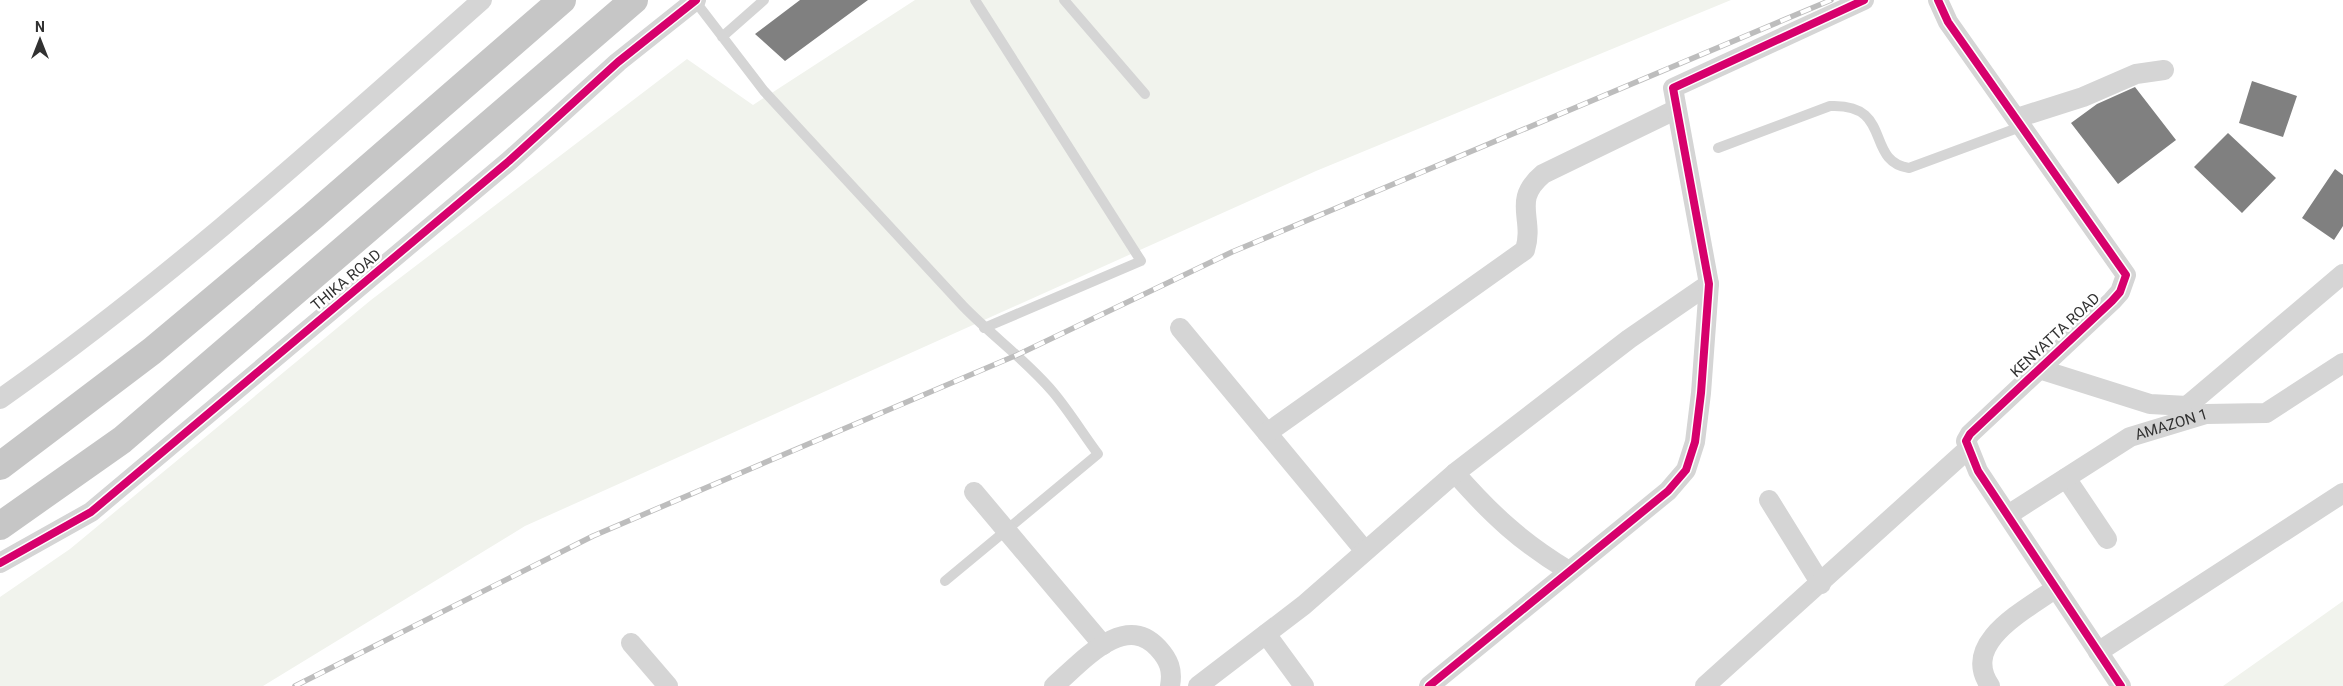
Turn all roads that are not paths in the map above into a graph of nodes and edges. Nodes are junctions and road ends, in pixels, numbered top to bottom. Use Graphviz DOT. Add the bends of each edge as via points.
graph roads {
  1 [pos="482,0"];
  2 [pos="562,0"];
  3 [pos="634,0"];
  4 [pos="764,0"];
  5 [pos="975,0"];
  6 [pos="1064,0"];
  7 [pos="1864,0"];
  8 [pos="1938,0"];
  9 [pos="696,1"];
  10 [pos="722,37"];
  11 [pos="2164,70"];
  12 [pos="1145,94"];
  13 [pos="1675,110"];
  14 [pos="2020,122"];
  15 [pos="1718,148"];
  16 [pos="2343,274"];
  17 [pos="1709,284"];
  18 [pos="984,328"];
  19 [pos="1180,328"];
  20 [pos="2343,363"];
  21 [pos="2039,369"];
  22 [pos="0,399"];
  23 [pos="1267,433"];
  24 [pos="1968,450"];
  25 [pos="0,466"];
  26 [pos="1455,473"];
  27 [pos="2066,478"];
  28 [pos="974,492"];
  29 [pos="2343,493"];
  30 [pos="1769,500"];
  31 [pos="2008,515"];
  32 [pos="0,526"];
  33 [pos="1006,529"];
  34 [pos="2107,539"];
  35 [pos="1365,550"];
  36 [pos="0,562"];
  37 [pos="1569,571"];
  38 [pos="945,581"];
  39 [pos="1821,584"];
  40 [pos="2056,588"];
  41 [pos="1266,634"];
  42 [pos="632,643"];
  43 [pos="1103,645"];
  44 [pos="2098,652"];
  45 [pos="668,686"];
  46 [pos="1054,686"];
  47 [pos="1170,686"];
  48 [pos="1198,686"];
  49 [pos="1304,686"];
  50 [pos="1429,686"];
  51 [pos="1705,686"];
  52 [pos="1990,686"];
  53 [pos="2121,686"];
  1 -- 22 [label="street" via="228,224"];
  2 -- 25 [label="highway" via="152,351"];
  3 -- 32 [label="highway, THIKA ROAD" via="122,440"];
  4 -- 10 [label="lane"];
  5 -- 18 [label="lane" via="1141,261"];
  6 -- 12 [label="lane"];
  7 -- 13 [label="street" via="1673,88"];
  8 -- 14 [label="street, KENYATTA ROAD" via="1948,22"];
  9 -- 10 [label="lane"];
  9 -- 36 [label="street, THIKA ROAD" via="618,62 510,161 90,512"];
  10 -- 18 [label="lane" via="764,91"];
  11 -- 14 [label="street" via="2136,74"];
  13 -- 17 [label="street"];
  13 -- 23 [label="street" via="1543,174 1531,184 1524,208 1529,236 1524,250"];
  14 -- 15 [label="lane" via="1909,168 1896,166 1887,157 1874,124 1848,105 1830,106"];
  14 -- 21 [label="street, KENYATTA ROAD" via="2126,275 2120,292 2112,301"];
  16 -- 21 [label="street" via="2187,406 2150,404"];
  17 -- 26 [label="street" via="1629,339"];
  17 -- 37 [label="street" via="1701,393 1686,470 1668,491"];
  18 -- 33 [label="lane" via="1017,355 1053,392 1098,454"];
  19 -- 23 [label="street"];
  20 -- 27 [label="street, AMAZON 1" via="2266,413 2206,414 2130,437"];
  21 -- 24 [label="street, KENYATTA ROAD" via="1970,434 1966,441"];
  23 -- 35 [label="street"];
  24 -- 31 [label="street"];
  24 -- 39 [label="street"];
  26 -- 35 [label="street"];
  26 -- 37 [label="street" via="1505,526"];
  27 -- 31 [label="street, AMAZON 1"];
  27 -- 34 [label="street"];
  28 -- 33 [label="street"];
  29 -- 44 [label="street"];
  30 -- 39 [label="street"];
  31 -- 40 [label="street"];
  33 -- 38 [label="lane"];
  33 -- 43 [label="street"];
  35 -- 41 [label="street"];
  37 -- 50 [label="street"];
  39 -- 51 [label="street"];
  40 -- 44 [label="street"];
  40 -- 52 [label="street" via="2001,628 1990,641 1982,662 1982,674"];
  41 -- 48 [label="street"];
  41 -- 49 [label="street"];
  42 -- 45 [label="street"];
  43 -- 46 [label="street"];
  43 -- 47 [label="street" via="1116,637 1138,634 1150,640 1170,664"];
  44 -- 53 [label="street"];
}
